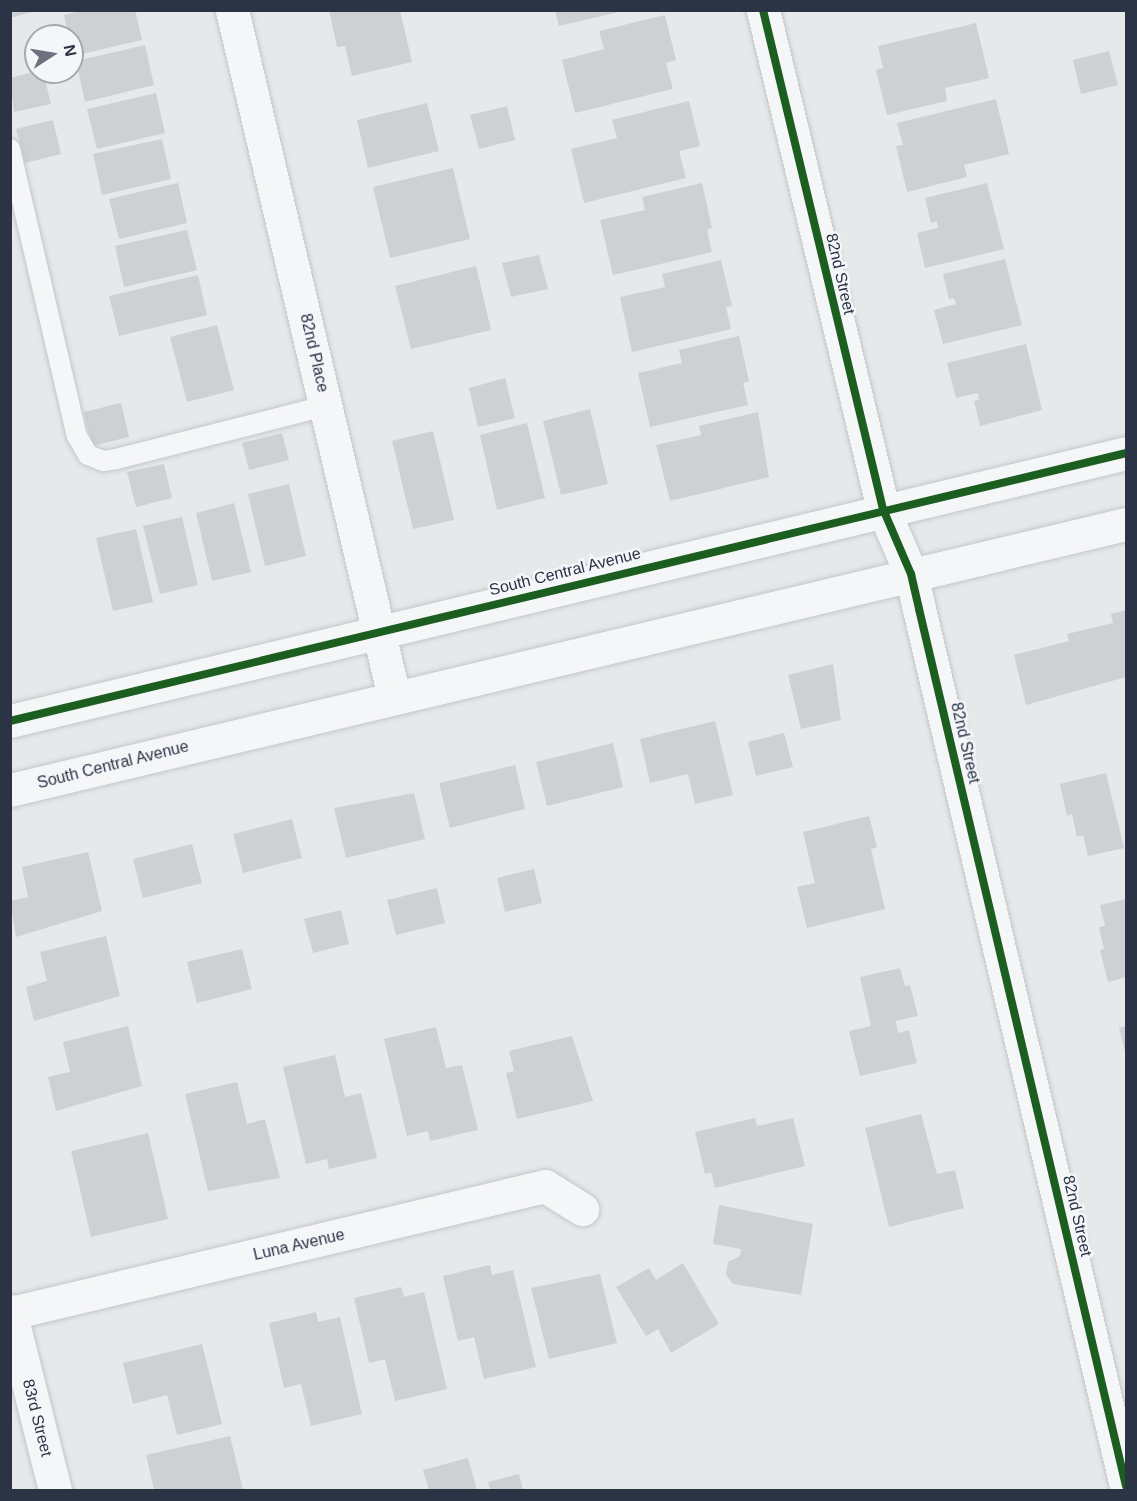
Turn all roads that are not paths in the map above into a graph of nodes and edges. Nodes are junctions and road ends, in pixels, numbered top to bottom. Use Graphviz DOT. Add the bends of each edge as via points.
graph roads {
  1 [pos="232,10"];
  2 [pos="763,10"];
  3 [pos="10,149"];
  4 [pos="326,406"];
  5 [pos="1126,453"];
  6 [pos="883,509"];
  7 [pos="1126,524"];
  8 [pos="911,574"];
  9 [pos="379,631"];
  10 [pos="394,697"];
  11 [pos="10,721"];
  12 [pos="10,790"];
  13 [pos="582,1209"];
  14 [pos="11,1312"];
  15 [pos="1126,1486"];
  16 [pos="55,1491"];
  1 -- 4 [label="street, 82nd Place"];
  2 -- 6 [label="street, 82nd Street"];
  3 -- 4 [label="lane" via="77,436 88,455 95,460 116,459"];
  4 -- 9 [label="street, 82nd Place"];
  5 -- 6 [label="street, South Central Avenue"];
  6 -- 8 [label="street, 82nd Street"];
  6 -- 9 [label="street, South Central Avenue"];
  7 -- 8 [label="street, South Central Avenue"];
  8 -- 10 [label="street, South Central Avenue"];
  8 -- 15 [label="street, 82nd Street"];
  9 -- 10 [label="street, 82nd Place"];
  9 -- 11 [label="street, South Central Avenue"];
  10 -- 12 [label="street, South Central Avenue"];
  13 -- 14 [label="street, Luna Avenue" via="545,1186"];
  14 -- 16 [label="street, 83rd Street"];
}
